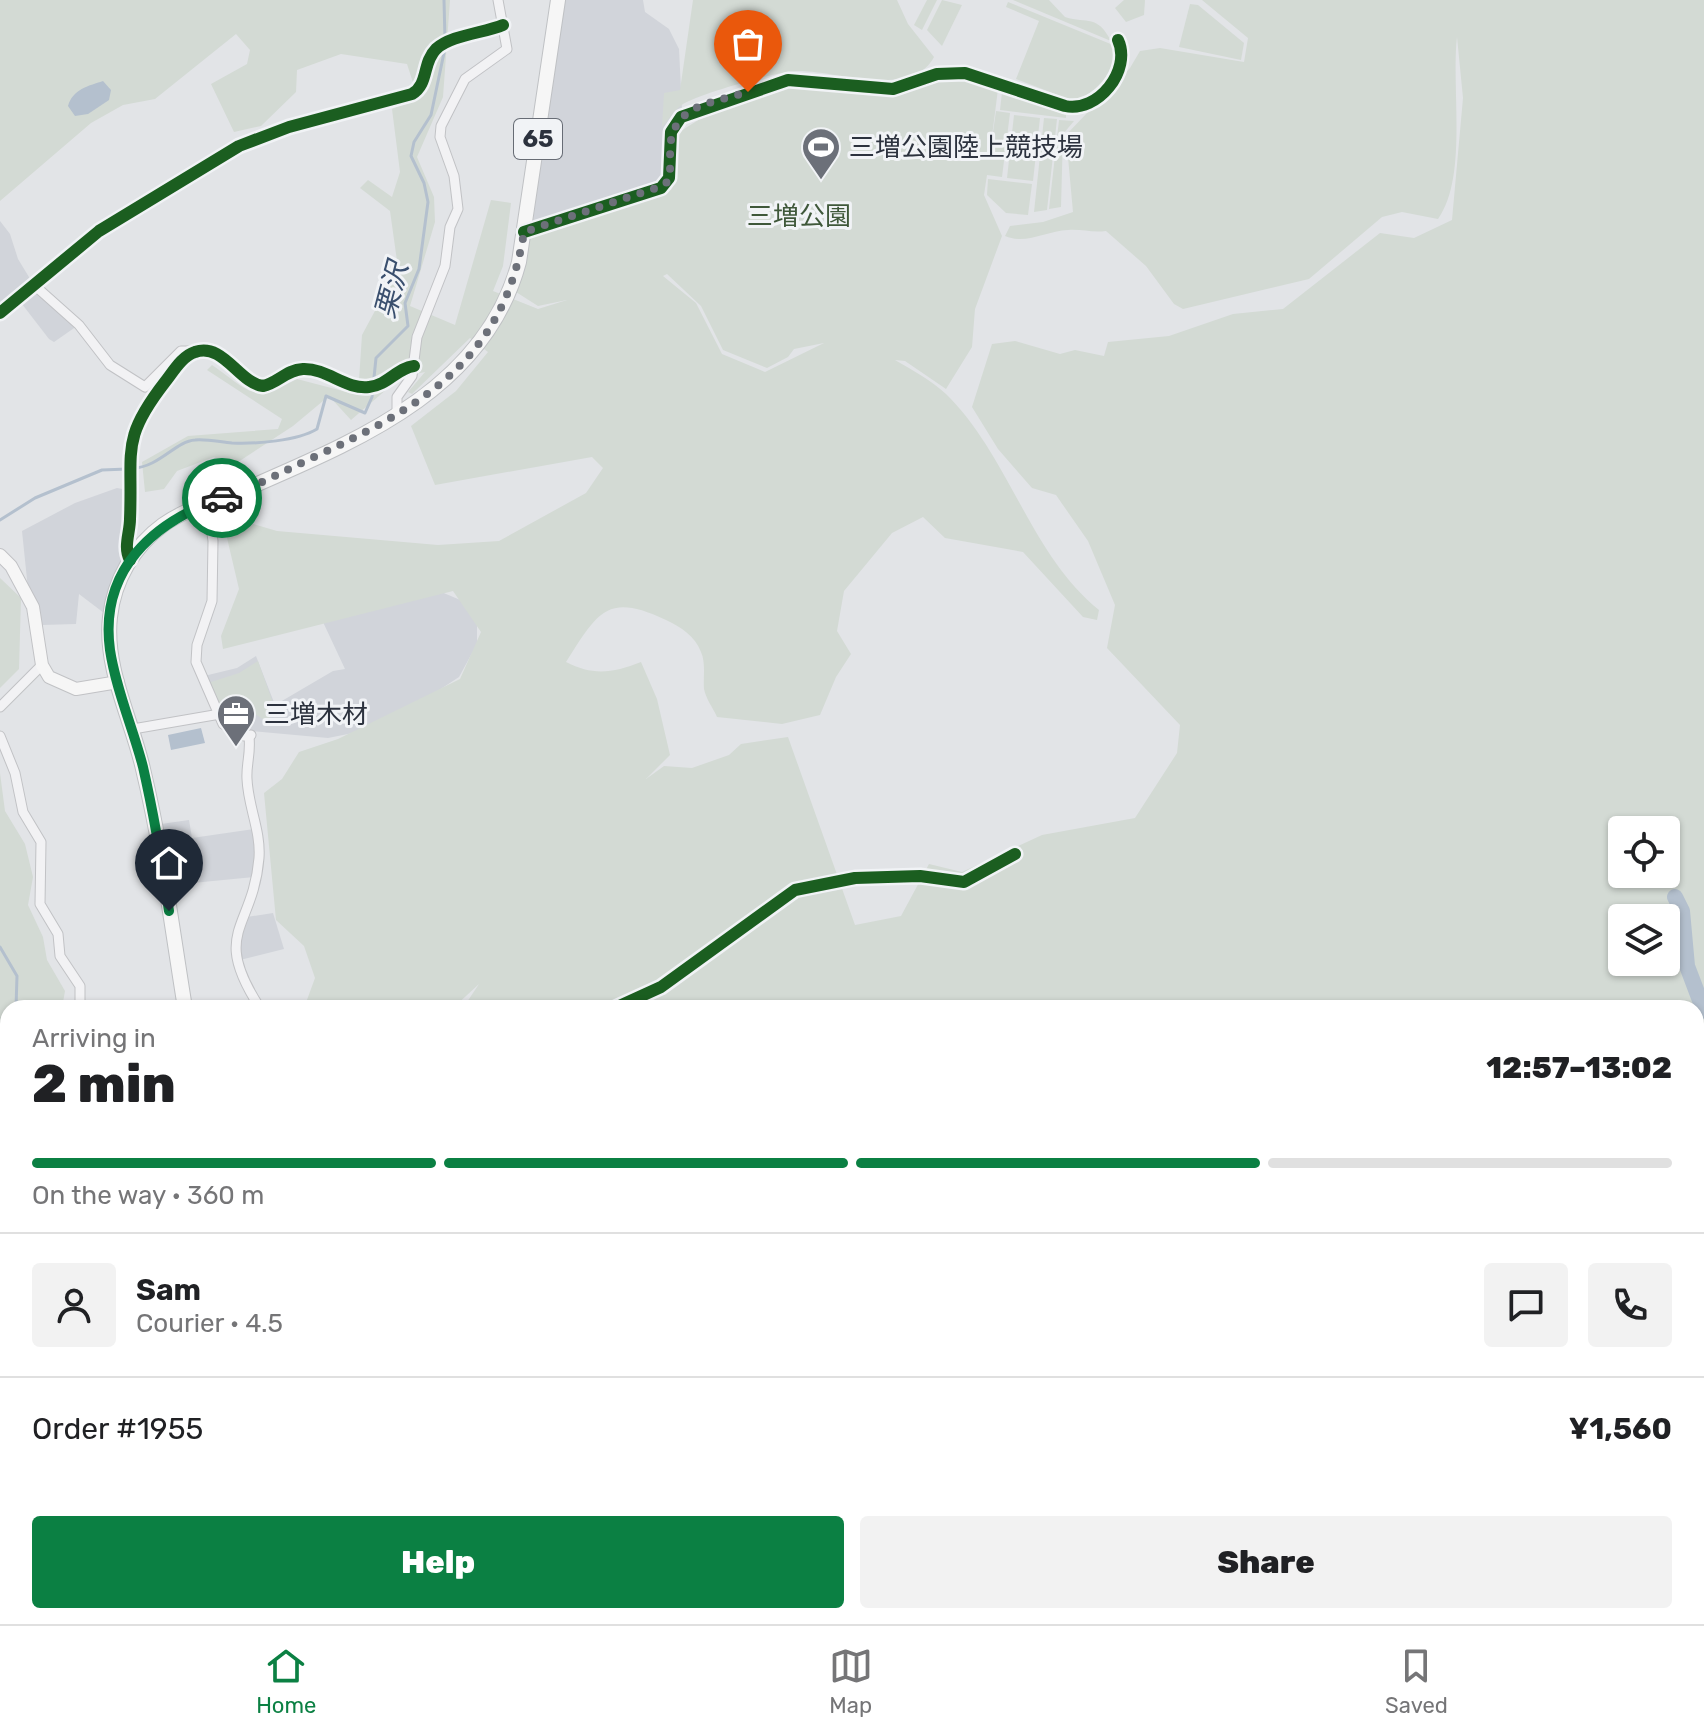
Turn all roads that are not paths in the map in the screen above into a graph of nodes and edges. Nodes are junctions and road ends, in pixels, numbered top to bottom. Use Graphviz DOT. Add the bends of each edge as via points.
graph roads {
  1 [pos="498,0"];
  2 [pos="558,0"];
  3 [pos="503,25"];
  4 [pos="1118,40"];
  5 [pos="524,232"];
  6 [pos="33,284"];
  7 [pos="0,313"];
  8 [pos="199,351"];
  9 [pos="414,366"];
  10 [pos="397,417"];
  11 [pos="208,503"];
  12 [pos="0,555"];
  13 [pos="130,560"];
  14 [pos="42,665"];
  15 [pos="118,682"];
  16 [pos="0,707"];
  17 [pos="220,714"];
  18 [pos="133,729"];
  19 [pos="0,736"];
  20 [pos="1015,854"];
  21 [pos="80,1000"];
  22 [pos="184,1000"];
  23 [pos="255,1000"];
  24 [pos="633,1000"];
  1 -- 3 [label="street"];
  2 -- 5 [label="main road, 65"];
  3 -- 6 [label="street" via="443,44 430,56 417,91 247,141 113,221"];
  3 -- 9 [label="street" via="506,51 467,75 441,126 458,209 445,266 417,337"];
  4 -- 5 [label="street" via="1123,52 1120,70 1081,107 965,73 937,74 893,89 797,79 778,82 681,117 671,132 669,178 661,188"];
  5 -- 10 [label="main road, 65" via="513,285 487,334 437,387"];
  6 -- 7 [label="street"];
  6 -- 8 [label="street" via="79,325 110,365 145,387 181,351"];
  8 -- 9 [label="street" via="218,355 258,386 307,369 367,387"];
  8 -- 13 [label="street" via="183,360 139,416 132,435 125,552"];
  9 -- 10 [label="street" via="397,397"];
  10 -- 11 [label="main road, 65"];
  11 -- 13 [label="main road, 65" via="160,527"];
  11 -- 17 [label="street" via="212,601 195,655"];
  12 -- 14 [label="street" via="33,607"];
  13 -- 15 [label="main road, 65" via="110,619"];
  14 -- 15 [label="street" via="49,677 69,687"];
  14 -- 16 [label="street"];
  15 -- 18 [label="main road, 65"];
  17 -- 18 [label="street"];
  17 -- 23 [label="street" via="223,724 250,736 247,778 260,855 255,890 237,926 234,948"];
  18 -- 22 [label="main road, 65"];
  19 -- 21 [label="street" via="23,812 41,842 41,907 58,934 60,956 80,986"];
  20 -- 24 [label="street" via="964,882 920,876 855,878 795,890 661,987"];
}
